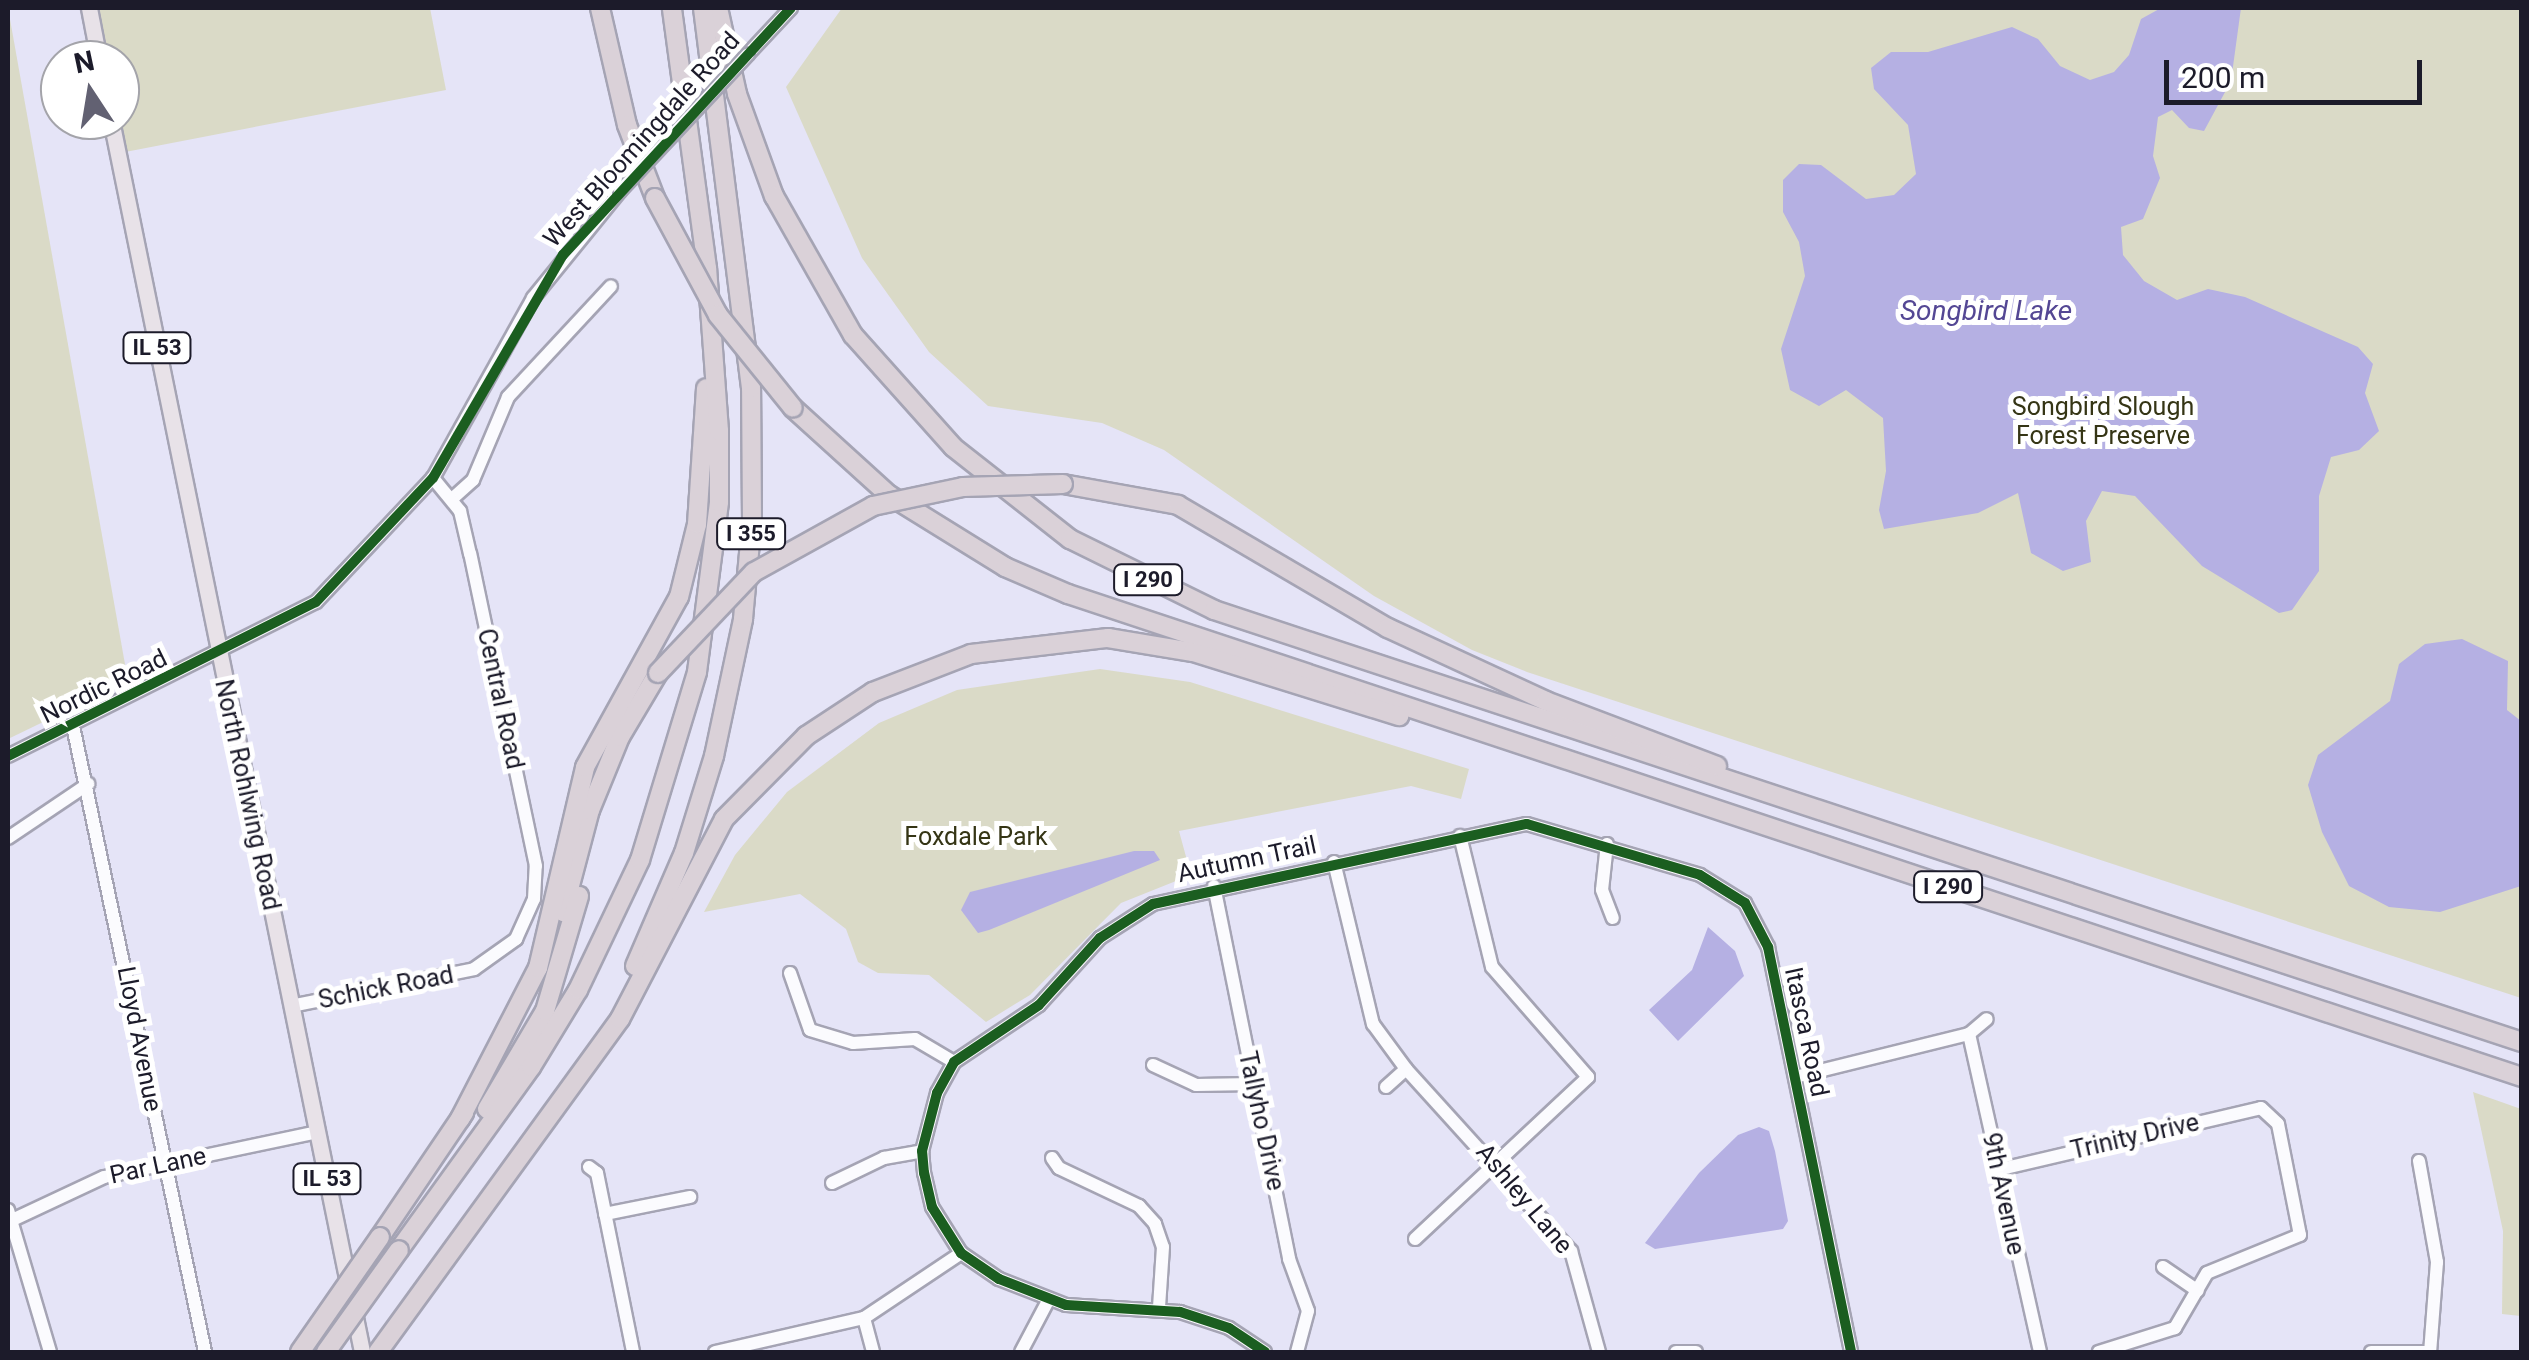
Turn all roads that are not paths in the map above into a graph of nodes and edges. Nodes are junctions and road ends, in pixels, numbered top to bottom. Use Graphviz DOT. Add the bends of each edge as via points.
graph roads {
  1 [pos="88,8"];
  2 [pos="600,8"];
  3 [pos="672,8"];
  4 [pos="703,8"];
  5 [pos="718,8"];
  6 [pos="791,8"];
  7 [pos="95,40"];
  8 [pos="115,140"];
  9 [pos="706,268"];
  10 [pos="610,286"];
  11 [pos="433,478"];
  12 [pos="453,498"];
  13 [pos="218,650"];
  14 [pos="72,726"];
  15 [pos="8,756"];
  16 [pos="603,783"];
  17 [pos="88,784"];
  18 [pos="1682,800"];
  19 [pos="1852,818"];
  20 [pos="1460,836"];
  21 [pos="8,838"];
  22 [pos="1607,844"];
  23 [pos="1334,862"];
  24 [pos="1214,886"];
  25 [pos="1613,918"];
  26 [pos="524,928"];
  27 [pos="790,973"];
  28 [pos="291,1006"];
  29 [pos="1987,1020"];
  30 [pos="1969,1034"];
  31 [pos="600,1038"];
  32 [pos="2522,1042"];
  33 [pos="954,1062"];
  34 [pos="1153,1065"];
  35 [pos="1406,1069"];
  36 [pos="1794,1076"];
  37 [pos="2522,1077"];
  38 [pos="1253,1084"];
  39 [pos="1386,1087"];
  40 [pos="460,1119"];
  41 [pos="317,1132"];
  42 [pos="922,1151"];
  43 [pos="1052,1158"];
  44 [pos="2418,1161"];
  45 [pos="1496,1164"];
  46 [pos="163,1165"];
  47 [pos="589,1167"];
  48 [pos="1998,1170"];
  49 [pos="453,1178"];
  50 [pos="832,1183"];
  51 [pos="690,1197"];
  52 [pos="605,1214"];
  53 [pos="9,1218"];
  54 [pos="1416,1238"];
  55 [pos="961,1253"];
  56 [pos="2163,1267"];
  57 [pos="2198,1291"];
  58 [pos="1049,1299"];
  59 [pos="1160,1307"];
  60 [pos="407,1311"];
  61 [pos="864,1318"];
  62 [pos="50,1352"];
  63 [pos="205,1352"];
  64 [pos="300,1352"];
  65 [pos="326,1352"];
  66 [pos="362,1352"];
  67 [pos="378,1352"];
  68 [pos="391,1352"];
  69 [pos="634,1352"];
  70 [pos="715,1352"];
  71 [pos="872,1352"];
  72 [pos="1021,1352"];
  73 [pos="1266,1352"];
  74 [pos="1297,1352"];
  75 [pos="1599,1352"];
  76 [pos="1676,1352"];
  77 [pos="1696,1352"];
  78 [pos="1851,1352"];
  79 [pos="2040,1352"];
  80 [pos="2098,1352"];
  81 [pos="2371,1352"];
  82 [pos="2428,1352"];
  1 -- 7 [label="main road"];
  2 -- 18 [label="highway, I 290, bridge" via="627,124 655,198 718,315 793,408 890,496 1021,574"];
  3 -- 9 [label="highway, I 355"];
  4 -- 31 [label="highway, I 355" via="751,388 746,582 733,678 696,815"];
  5 -- 19 [label="highway, I 290" via="737,94 774,196 853,336 953,447 1070,539 1214,610"];
  6 -- 11 [label="street, West Bloomingdale Road, bridge" via="620,191 537,291"];
  8 -- 13 [label="main road, North Rohlwing Road / IL 53"];
  9 -- 40 [label="highway" via="706,408 688,570 666,627 585,767 538,968"];
  9 -- 49 [label="highway, I 355" via="719,502 682,734 640,860 578,990"];
  10 -- 12 [label="street" via="508,396 473,480"];
  11 -- 12 [label="street"];
  11 -- 13 [label="street, West Bloomingdale Road" via="316,602"];
  12 -- 26 [label="street, Central Road" via="536,866"];
  13 -- 14 [label="street, Nordic Road"];
  13 -- 28 [label="main road, North Rohlwing Road / IL 53"];
  14 -- 15 [label="street, Nordic Road"];
  14 -- 17 [label="street, Lloyd Avenue"];
  16 -- 19 [label="highway, bridge" via="620,737 658,673 754,572 873,506 963,487 1063,484 1178,505 1388,628 1546,702"];
  16 -- 40 [label="highway" via="531,1012"];
  16 -- 49 [label="highway" via="568,944 545,1010 467,1138"];
  17 -- 21 [label="street"];
  17 -- 46 [label="street, Lloyd Avenue"];
  18 -- 31 [label="highway" via="1179,649 1068,639 970,654 873,692 806,736 762,776 700,856 620,1018"];
  18 -- 37 [label="highway, I 290"];
  19 -- 32 [label="highway, I 290"];
  20 -- 22 [label="street, Itasca Road" via="1527,824"];
  20 -- 23 [label="street, Autumn Trail"];
  20 -- 45 [label="street" via="1492,967 1588,1076"];
  22 -- 25 [label="street" via="1602,890"];
  22 -- 36 [label="street, Itasca Road" via="1700,875 1745,903 1768,947"];
  23 -- 24 [label="street, Autumn Trail"];
  23 -- 35 [label="street, Ashley Lane" via="1366,1007"];
  24 -- 33 [label="street, Autumn Trail" via="1128,916 1039,1004"];
  24 -- 38 [label="street, Tallyho Drive"];
  26 -- 28 [label="street, Schick Road" via="474,970"];
  27 -- 33 [label="street" via="810,1030 853,1044 915,1039"];
  28 -- 41 [label="main road, North Rohlwing Road / IL 53"];
  29 -- 30 [label="street"];
  30 -- 36 [label="street"];
  30 -- 48 [label="street, 9th Avenue"];
  31 -- 60 [label="highway, I 355" via="455,1252"];
  33 -- 42 [label="street" via="936,1093"];
  34 -- 38 [label="street" via="1196,1085"];
  35 -- 39 [label="street"];
  35 -- 45 [label="street, Ashley Lane"];
  36 -- 78 [label="street, Itasca Road"];
  38 -- 74 [label="street, Tallyho Drive" via="1289,1259 1308,1312"];
  40 -- 64 [label="highway, bridge"];
  41 -- 46 [label="street, Par Lane"];
  41 -- 66 [label="main road, North Rohlwing Road / IL 53"];
  42 -- 50 [label="street" via="884,1158"];
  42 -- 55 [label="street" via="932,1207"];
  43 -- 59 [label="street" via="1058,1168 1139,1206 1155,1224 1163,1247"];
  44 -- 82 [label="street" via="2438,1262"];
  45 -- 54 [label="street"];
  45 -- 75 [label="street, Ashley Lane" via="1574,1255"];
  46 -- 53 [label="street, Par Lane" via="86,1182"];
  46 -- 63 [label="street, Lloyd Avenue"];
  47 -- 52 [label="street" via="597,1173"];
  48 -- 57 [label="street, Trinity Drive" via="2262,1108 2278,1124 2300,1235 2207,1272"];
  48 -- 79 [label="street, 9th Avenue"];
  49 -- 65 [label="highway, I 355, bridge"];
  51 -- 52 [label="street"];
  52 -- 69 [label="street"];
  53 -- 62 [label="street"];
  55 -- 58 [label="street" via="998,1279"];
  55 -- 61 [label="street"];
  56 -- 57 [label="street"];
  57 -- 80 [label="street" via="2175,1328"];
  58 -- 59 [label="street" via="1079,1308"];
  58 -- 72 [label="street"];
  59 -- 73 [label="street" via="1228,1328"];
  60 -- 67 [label="highway, I 355"];
  60 -- 68 [label="highway"];
  61 -- 70 [label="street"];
  61 -- 71 [label="street"];
  76 -- 77 [label="street"];
  81 -- 82 [label="street"];
}
